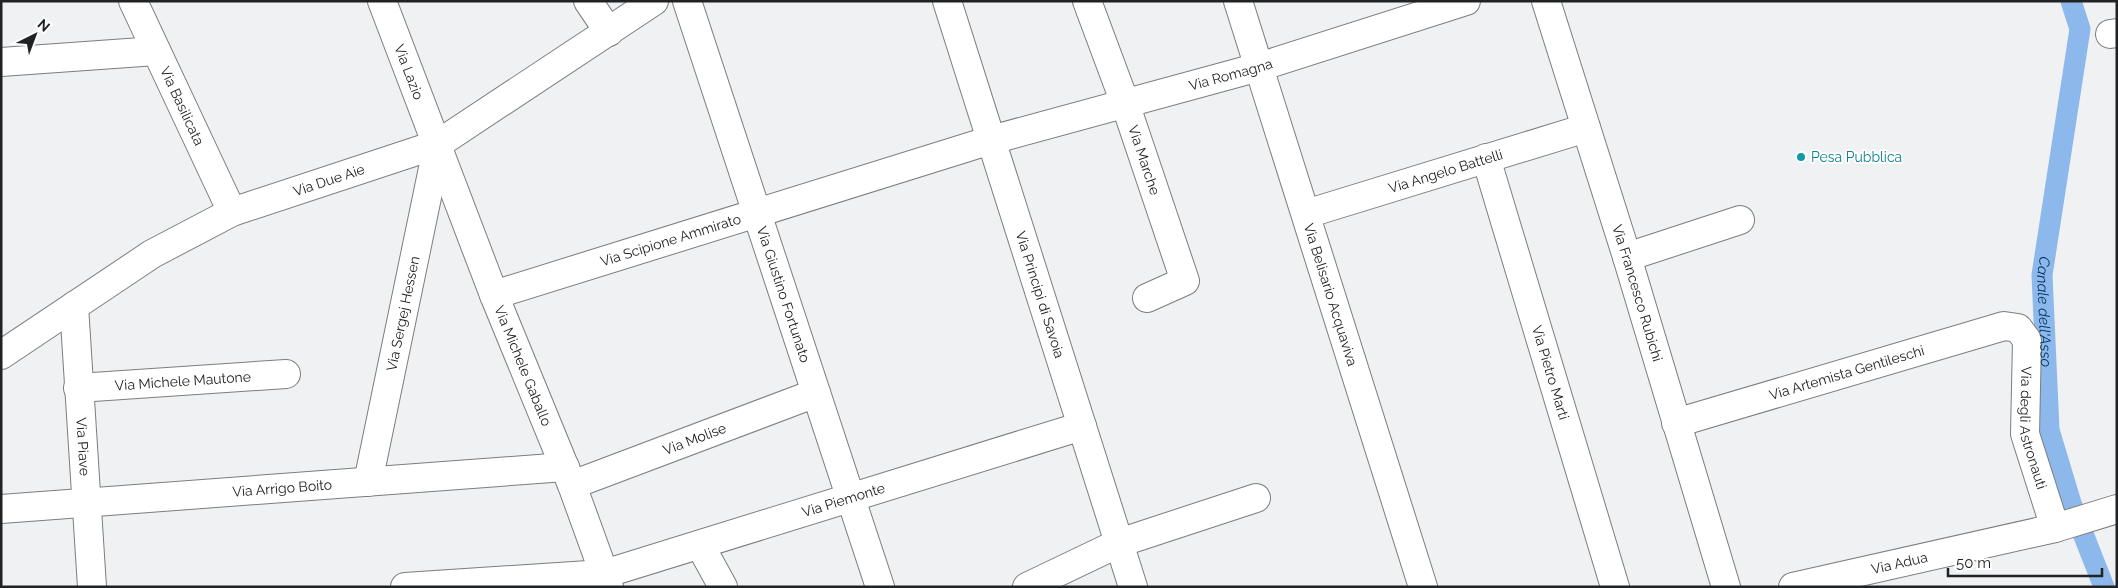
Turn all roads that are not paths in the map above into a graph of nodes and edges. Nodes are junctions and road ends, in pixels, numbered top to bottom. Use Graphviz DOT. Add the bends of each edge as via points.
graph roads {
  1 [pos="133,1"];
  2 [pos="382,1"];
  3 [pos="588,1"];
  4 [pos="654,1"];
  5 [pos="687,1"];
  6 [pos="947,1"];
  7 [pos="1087,1"];
  8 [pos="1238,1"];
  9 [pos="1466,1"];
  10 [pos="1546,1"];
  11 [pos="610,32"];
  12 [pos="156,51"];
  13 [pos="1,62"];
  14 [pos="1259,67"];
  15 [pos="1125,103"];
  16 [pos="1586,128"];
  17 [pos="991,140"];
  18 [pos="438,144"];
  19 [pos="1486,158"];
  20 [pos="232,212"];
  21 [pos="757,213"];
  22 [pos="1306,214"];
  23 [pos="1740,220"];
  24 [pos="1628,257"];
  25 [pos="494,295"];
  26 [pos="1147,298"];
  27 [pos="74,306"];
  28 [pos="2018,328"];
  29 [pos="1,355"];
  30 [pos="286,374"];
  31 [pos="78,388"];
  32 [pos="816,393"];
  33 [pos="1676,423"];
  34 [pos="1082,426"];
  35 [pos="569,476"];
  36 [pos="368,482"];
  37 [pos="851,498"];
  38 [pos="1256,498"];
  39 [pos="86,503"];
  40 [pos="1,509"];
  41 [pos="2104,512"];
  42 [pos="2060,526"];
  43 [pos="1119,543"];
  44 [pos="700,545"];
  45 [pos="607,580"];
  46 [pos="476,584"];
  47 [pos="92,587"];
  48 [pos="405,587"];
  49 [pos="723,587"];
  50 [pos="880,587"];
  51 [pos="1027,587"];
  52 [pos="1133,587"];
  53 [pos="1422,587"];
  54 [pos="1615,587"];
  55 [pos="1726,587"];
  56 [pos="1793,587"];
  1 -- 12 [label="street, Via Basilicata"];
  2 -- 18 [label="street, Via Lazio"];
  3 -- 11 [label="street"];
  4 -- 11 [label="street, Via Due Aie"];
  5 -- 21 [label="street, Via Giustino Fortunato"];
  6 -- 17 [label="street, Via Principi di Savoia"];
  7 -- 15 [label="street, Via Marche"];
  8 -- 14 [label="street, Via Belisario Acquaviva"];
  9 -- 14 [label="street, Via Romagna"];
  10 -- 16 [label="street, Via Francesco Rubichi"];
  11 -- 18 [label="street, Via Due Aie"];
  12 -- 13 [label="street"];
  12 -- 20 [label="street, Via Basilicata"];
  14 -- 15 [label="street, Via Romagna"];
  14 -- 22 [label="street, Via Belisario Acquaviva"];
  15 -- 17 [label="street, Via Romagna"];
  15 -- 26 [label="street, Via Marche" via="1185,281"];
  16 -- 19 [label="street, Via Angelo Battelli"];
  16 -- 24 [label="street, Via Francesco Rubichi"];
  17 -- 21 [label="street, Via Scipione Ammirato"];
  17 -- 34 [label="street, Via Principi di Savoia"];
  18 -- 20 [label="street, Via Due Aie"];
  18 -- 25 [label="street, Via Michele Gaballo"];
  18 -- 36 [label="street, Via Sergej Hessen"];
  19 -- 22 [label="street, Via Angelo Battelli"];
  19 -- 54 [label="street, Via Pietro Marti"];
  20 -- 27 [label="street, Via Due Aie" via="152,254"];
  21 -- 25 [label="street, Via Scipione Ammirato"];
  21 -- 32 [label="street, Via Giustino Fortunato"];
  22 -- 53 [label="street, Via Belisario Acquaviva"];
  23 -- 24 [label="street"];
  24 -- 33 [label="street, Via Francesco Rubichi"];
  25 -- 35 [label="street, Via Michele Gaballo"];
  27 -- 29 [label="street, Via Due Aie"];
  27 -- 31 [label="street, Via Piave"];
  28 -- 33 [label="street, Via Artemista Gentileschi" via="2004,326"];
  28 -- 42 [label="street, Via degli Astronauti" via="2027,340 2025,434"];
  30 -- 31 [label="street, Via Michele Mautone"];
  31 -- 39 [label="street, Via Piave"];
  32 -- 35 [label="street, Via Molise"];
  32 -- 37 [label="street, Via Giustino Fortunato"];
  33 -- 55 [label="street, Via Francesco Rubichi"];
  34 -- 37 [label="street, Via Piemonte"];
  34 -- 43 [label="street, Via Principi di Savoia"];
  35 -- 36 [label="street, Via Arrigo Boito"];
  35 -- 45 [label="street, Via Michele Gaballo"];
  36 -- 39 [label="street, Via Arrigo Boito"];
  37 -- 44 [label="street, Via Piemonte"];
  37 -- 50 [label="street, Via Giustino Fortunato"];
  38 -- 43 [label="street"];
  39 -- 40 [label="street, Via Arrigo Boito"];
  39 -- 47 [label="street, Via Piave"];
  41 -- 42 [label="street, Via Adua"];
  42 -- 56 [label="street, Via Adua"];
  43 -- 51 [label="street"];
  43 -- 52 [label="street, Via Principi di Savoia"];
  44 -- 45 [label="street, Via Piemonte"];
  44 -- 49 [label="street"];
  45 -- 46 [label="street, Via Piemonte"];
  46 -- 48 [label="street, Via Piemonte"];
}
